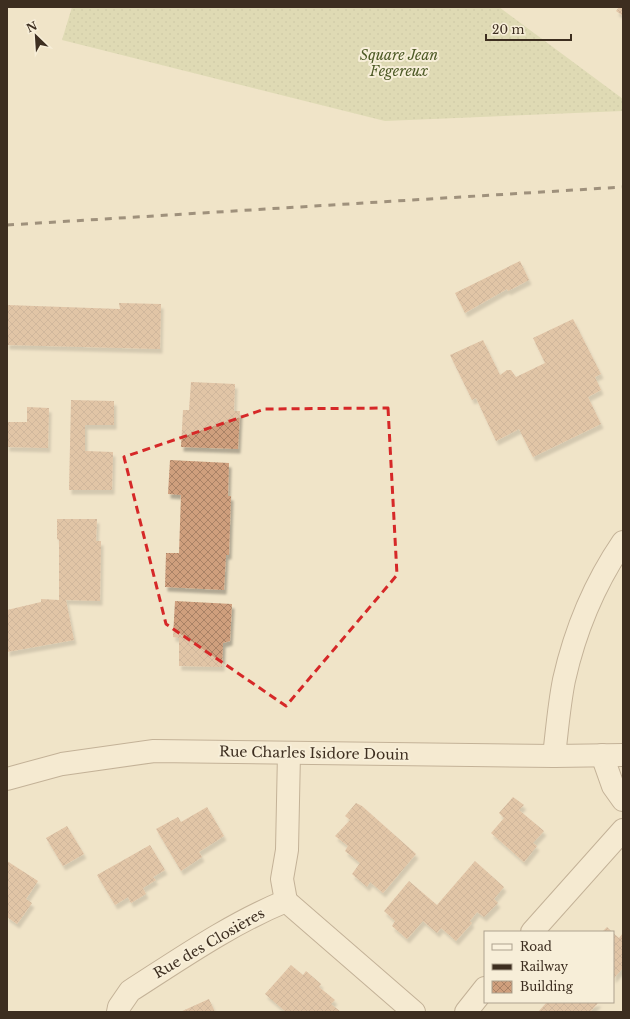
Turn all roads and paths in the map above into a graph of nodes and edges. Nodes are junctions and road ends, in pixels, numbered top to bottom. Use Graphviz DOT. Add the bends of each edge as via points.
graph roads {
  1 [pos="623,542"];
  2 [pos="289,753"];
  3 [pos="613,755"];
  4 [pos="554,756"];
  5 [pos="7,778"];
  6 [pos="623,800"];
  7 [pos="623,830"];
  8 [pos="286,901"];
  9 [pos="533,931"];
  10 [pos="484,989"];
  11 [pos="118,1012"];
  12 [pos="414,1012"];
  13 [pos="466,1012"];
  1 -- 4 [label="street" via="605,568 581,623 564,680"];
  2 -- 4 [label="street, Rue Charles Isidore Douin"];
  2 -- 5 [label="street, Rue Charles Isidore Douin" via="154,751 62,764"];
  2 -- 8 [label="street" via="287,850 282,879"];
  3 -- 4 [label="street, Rue Charles Isidore Douin"];
  3 -- 6 [label="street" via="613,786"];
  7 -- 9 [label="street"];
  8 -- 11 [label="street, Rue des Closières" via="231,927 130,991"];
  8 -- 12 [label="street"];
  10 -- 13 [label="street"];
}
